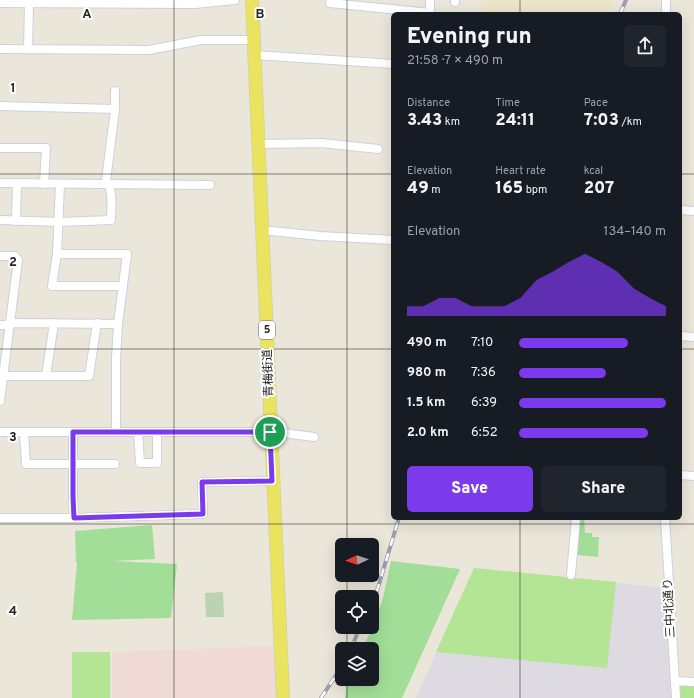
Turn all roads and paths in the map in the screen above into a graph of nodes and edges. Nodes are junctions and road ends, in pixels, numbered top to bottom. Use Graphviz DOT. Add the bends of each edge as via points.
graph roads {
  1 [pos="234,0"];
  2 [pos="252,0"];
  3 [pos="430,0"];
  4 [pos="666,0"];
  5 [pos="0,3"];
  6 [pos="330,3"];
  7 [pos="29,4"];
  8 [pos="412,12"];
  9 [pos="430,12"];
  10 [pos="666,12"];
  11 [pos="254,40"];
  12 [pos="0,48"];
  13 [pos="28,49"];
  14 [pos="255,55"];
  15 [pos="391,64"];
  16 [pos="115,92"];
  17 [pos="0,106"];
  18 [pos="115,109"];
  19 [pos="259,144"];
  20 [pos="0,148"];
  21 [pos="378,149"];
  22 [pos="0,183"];
  23 [pos="17,184"];
  24 [pos="44,184"];
  25 [pos="60,184"];
  26 [pos="109,184"];
  27 [pos="210,185"];
  28 [pos="682,210"];
  29 [pos="694,211"];
  30 [pos="0,220"];
  31 [pos="16,221"];
  32 [pos="59,222"];
  33 [pos="262,230"];
  34 [pos="391,240"];
  35 [pos="57,254"];
  36 [pos="0,256"];
  37 [pos="123,286"];
  38 [pos="54,323"];
  39 [pos="97,323"];
  40 [pos="10,324"];
  41 [pos="118,324"];
  42 [pos="0,325"];
  43 [pos="682,336"];
  44 [pos="694,337"];
  45 [pos="2,376"];
  46 [pos="46,376"];
  47 [pos="0,401"];
  48 [pos="0,432"];
  49 [pos="24,432"];
  50 [pos="73,432"];
  51 [pos="116,432"];
  52 [pos="138,432"];
  53 [pos="157,432"];
  54 [pos="270,432"];
  55 [pos="314,437"];
  56 [pos="74,464"];
  57 [pos="115,464"];
  58 [pos="682,475"];
  59 [pos="694,476"];
  60 [pos="272,481"];
  61 [pos="0,518"];
  62 [pos="74,518"];
  63 [pos="576,520"];
  64 [pos="666,520"];
  65 [pos="571,575"];
  66 [pos="675,681"];
  67 [pos="694,682"];
  68 [pos="283,698"];
  69 [pos="676,698"];
  1 -- 7 [label="street" via="195,4"];
  2 -- 11 [label="main road, 青梅街道 / 5"];
  3 -- 9 [label="street"];
  4 -- 10 [label="street"];
  5 -- 7 [label="street"];
  6 -- 8 [label="street"];
  7 -- 13 [label="street"];
  11 -- 13 [label="street" via="201,40 149,50"];
  11 -- 14 [label="main road, 青梅街道 / 5"];
  12 -- 13 [label="street"];
  14 -- 15 [label="street"];
  14 -- 19 [label="main road, 青梅街道 / 5"];
  16 -- 18 [label="street"];
  17 -- 18 [label="street"];
  18 -- 26 [label="street" via="106,181"];
  19 -- 21 [label="street" via="321,143"];
  19 -- 33 [label="main road, 青梅街道 / 5"];
  20 -- 24 [label="street" via="46,148"];
  22 -- 23 [label="street"];
  23 -- 24 [label="street"];
  23 -- 31 [label="street"];
  24 -- 25 [label="street"];
  25 -- 26 [label="street"];
  25 -- 32 [label="street"];
  26 -- 27 [label="street"];
  26 -- 32 [label="street" via="110,220"];
  28 -- 29 [label="street"];
  30 -- 31 [label="street"];
  31 -- 32 [label="street"];
  32 -- 35 [label="street"];
  33 -- 34 [label="street"];
  33 -- 54 [label="main road, 青梅街道 / 5"];
  35 -- 37 [label="street" via="127,254"];
  35 -- 37 [label="street" via="52,286"];
  36 -- 40 [label="street" via="15,256 18,260"];
  37 -- 41 [label="street"];
  38 -- 39 [label="street"];
  38 -- 40 [label="street"];
  38 -- 46 [label="street"];
  39 -- 41 [label="street"];
  39 -- 46 [label="street" via="90,376"];
  40 -- 42 [label="street"];
  40 -- 45 [label="street"];
  41 -- 51 [label="street"];
  43 -- 44 [label="street"];
  45 -- 46 [label="street"];
  45 -- 47 [label="street"];
  48 -- 49 [label="street"];
  49 -- 50 [label="street"];
  49 -- 56 [label="street" via="26,464"];
  50 -- 51 [label="street"];
  50 -- 56 [label="street"];
  51 -- 52 [label="street"];
  52 -- 53 [label="street"];
  52 -- 53 [label="street" via="140,463 157,463"];
  53 -- 54 [label="street"];
  54 -- 55 [label="street"];
  54 -- 60 [label="main road, 青梅街道 / 5"];
  56 -- 57 [label="street"];
  56 -- 62 [label="street"];
  58 -- 59 [label="street"];
  60 -- 62 [label="street" via="202,482 203,514"];
  60 -- 68 [label="main road, 青梅街道 / 5"];
  61 -- 62 [label="street"];
  63 -- 65 [label="street"];
  64 -- 66 [label="street, 三中北通り"];
  66 -- 67 [label="street"];
  66 -- 69 [label="street, 三中北通り"];
}
